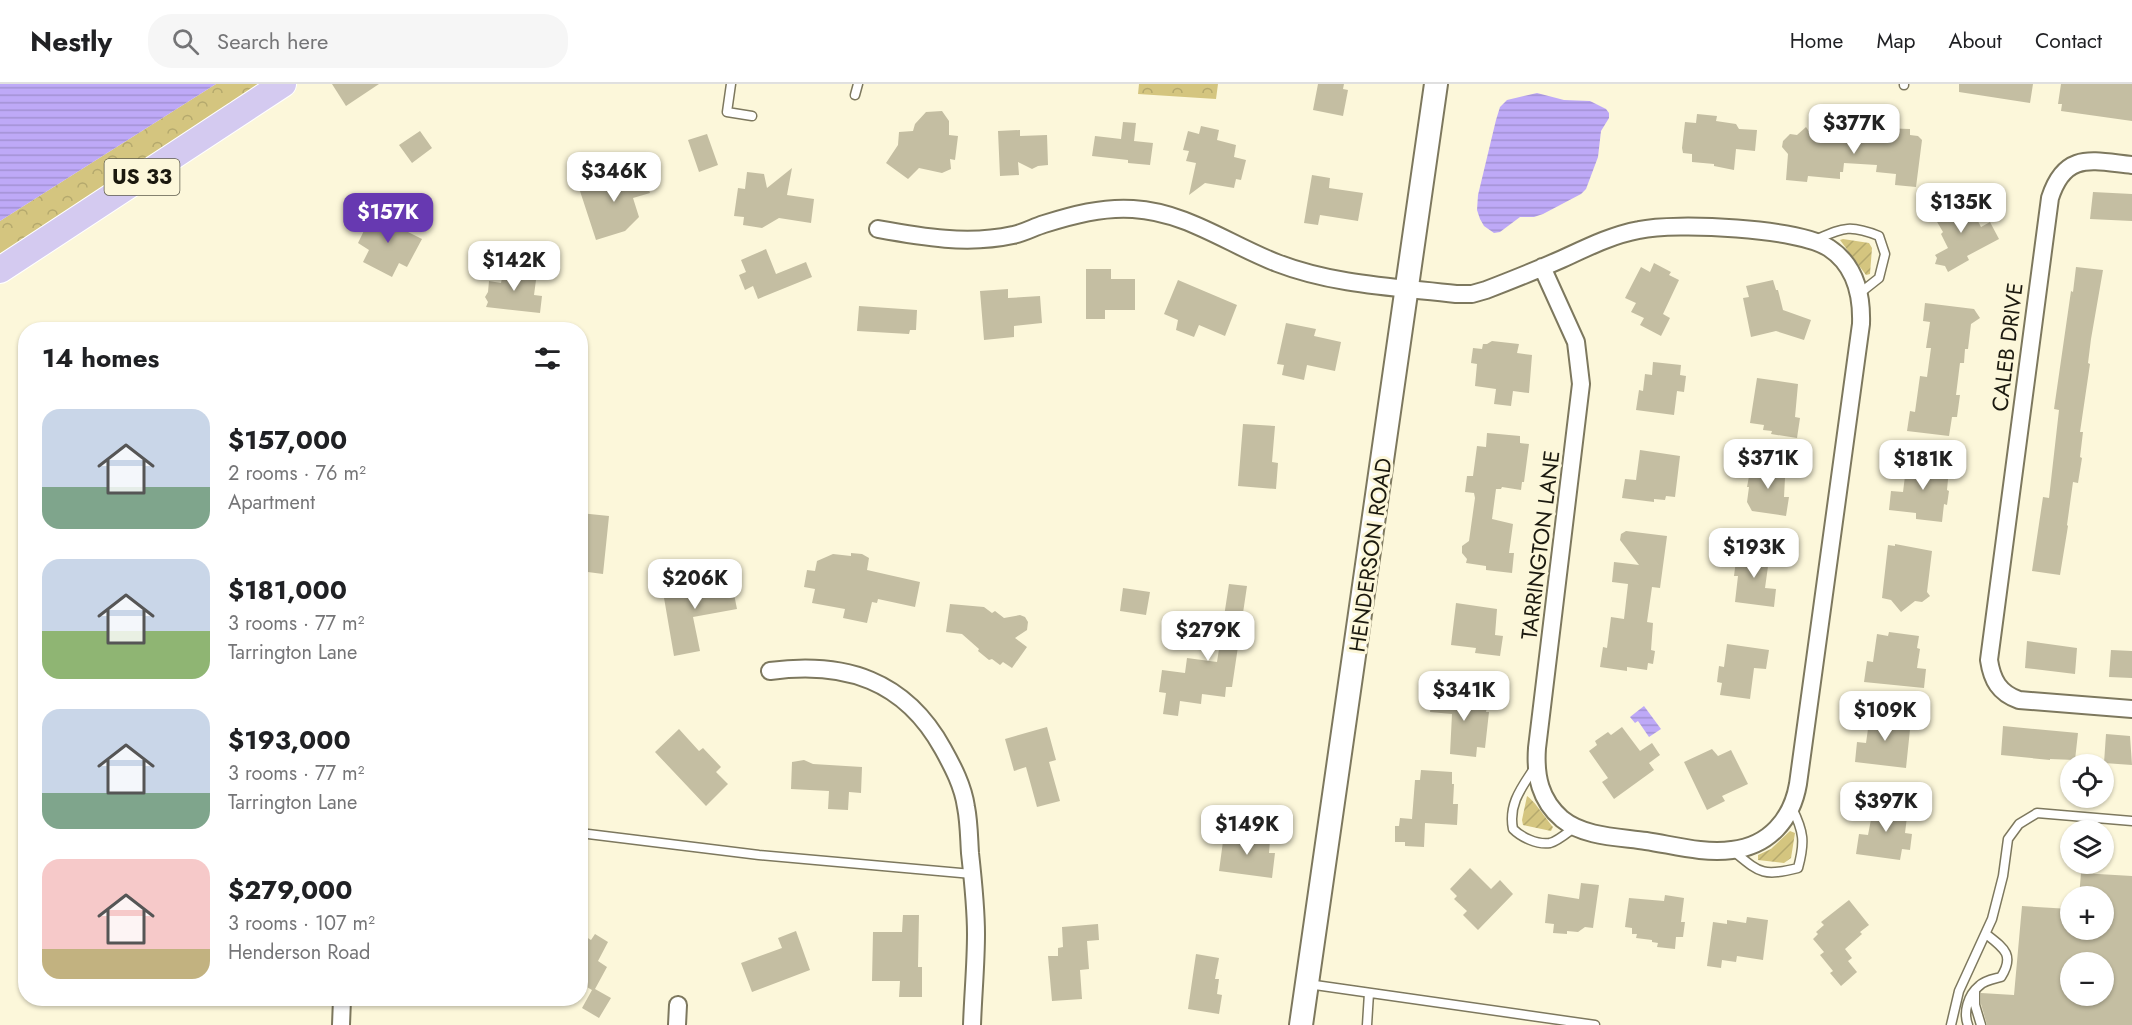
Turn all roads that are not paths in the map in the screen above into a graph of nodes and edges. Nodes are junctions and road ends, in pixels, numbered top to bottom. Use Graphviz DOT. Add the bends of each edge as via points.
graph roads {
  1 [pos="283,84"];
  2 [pos="731,84"];
  3 [pos="858,84"];
  4 [pos="1436,84"];
  5 [pos="855,95"];
  6 [pos="752,116"];
  7 [pos="2132,165"];
  8 [pos="878,229"];
  9 [pos="1815,241"];
  10 [pos="1542,267"];
  11 [pos="0,270"];
  12 [pos="1407,288"];
  13 [pos="1860,293"];
  14 [pos="770,671"];
  15 [pos="2132,709"];
  16 [pos="1536,766"];
  17 [pos="1792,808"];
  18 [pos="2132,821"];
  19 [pos="1575,827"];
  20 [pos="588,833"];
  21 [pos="1732,850"];
  22 [pos="972,874"];
  23 [pos="1986,934"];
  24 [pos="1308,984"];
  25 [pos="1974,992"];
  26 [pos="1369,993"];
  27 [pos="678,1005"];
  28 [pos="342,1006"];
  29 [pos="341,1025"];
  30 [pos="677,1025"];
  31 [pos="972,1025"];
  32 [pos="1302,1025"];
  33 [pos="1368,1025"];
  34 [pos="1595,1025"];
  35 [pos="1951,1025"];
  36 [pos="1968,1025"];
  37 [pos="1981,1025"];
  1 -- 11 [label="main road, US 33"];
  2 -- 6 [label="lane" via="727,112"];
  3 -- 5 [label="lane"];
  4 -- 12 [label="main road, HENDERSON ROAD"];
  7 -- 15 [label="street, CALEB DRIVE" via="2077,163 2064,171 2050,198 1989,660 1999,688 2019,700"];
  8 -- 12 [label="street, TARRINGTON LANE" via="976,240 1014,235 1102,209 1163,212 1277,263 1352,283"];
  9 -- 10 [label="street, TARRINGTON LANE" via="1734,228 1641,229 1598,242"];
  9 -- 13 [label="street, TARRINGTON LANE" via="1844,263"];
  9 -- 13 [label="lane" via="1839,230 1860,228 1879,236 1885,254 1879,278"];
  10 -- 12 [label="street, TARRINGTON LANE" via="1472,294"];
  10 -- 16 [label="street, TARRINGTON LANE" via="1576,342 1581,384"];
  12 -- 24 [label="main road, HENDERSON ROAD"];
  13 -- 17 [label="street, TARRINGTON LANE" via="1859,336"];
  14 -- 22 [label="street" via="814,668 855,674 909,703 926,722 956,772 966,806"];
  16 -- 19 [label="street, TARRINGTON LANE" via="1539,786 1549,804"];
  16 -- 19 [label="lane" via="1517,794 1512,810 1513,829 1527,838 1551,843"];
  17 -- 21 [label="street, TARRINGTON LANE" via="1770,836"];
  17 -- 21 [label="lane" via="1801,826 1804,846 1798,868 1775,874 1756,870"];
  18 -- 23 [label="lane" via="2037,813 2019,824 2008,839 2003,876"];
  19 -- 21 [label="street, TARRINGTON LANE" via="1610,836"];
  20 -- 22 [label="lane" via="759,855"];
  22 -- 31 [label="street" via="976,934"];
  23 -- 25 [label="lane" via="2007,954 2007,967 2001,977 1978,986"];
  23 -- 35 [label="lane" via="1959,991"];
  24 -- 26 [label="lane"];
  24 -- 32 [label="main road, HENDERSON ROAD"];
  25 -- 36 [label="lane" via="1966,1008"];
  25 -- 37 [label="lane"];
  26 -- 33 [label="lane"];
  26 -- 34 [label="lane"];
  27 -- 30 [label="street"];
  28 -- 29 [label="street"];
}
